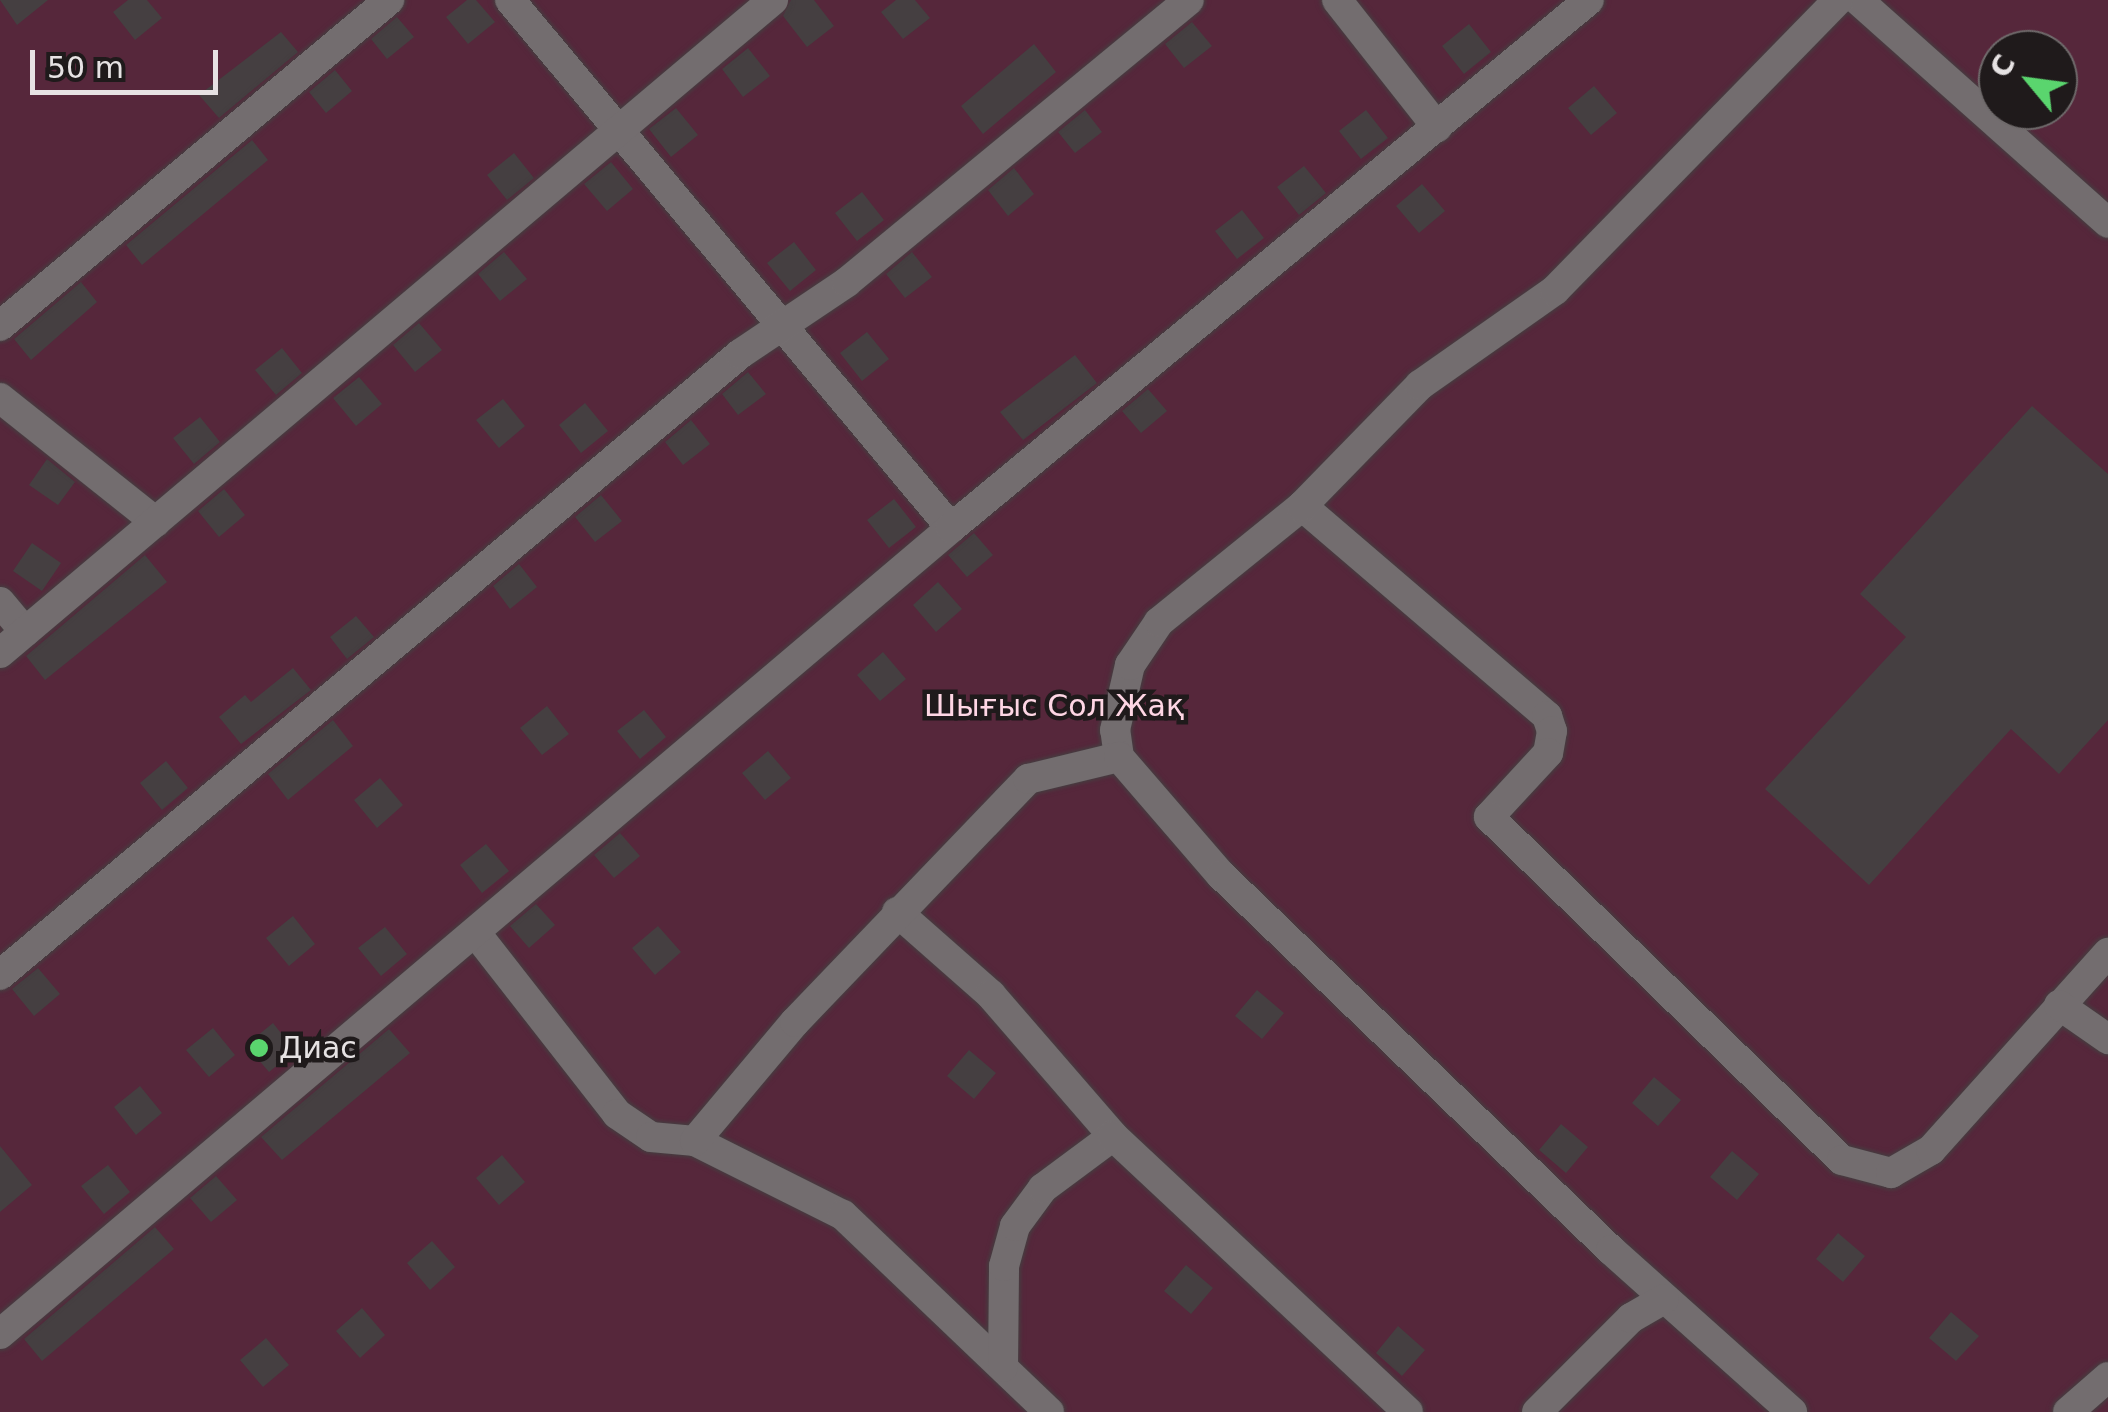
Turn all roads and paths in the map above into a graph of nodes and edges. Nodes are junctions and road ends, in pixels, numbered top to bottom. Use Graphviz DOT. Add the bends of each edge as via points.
graph roads {
  1 [pos="389,0"];
  2 [pos="510,0"];
  3 [pos="773,0"];
  4 [pos="1189,0"];
  5 [pos="1337,0"];
  6 [pos="1589,0"];
  7 [pos="1838,0"];
  8 [pos="1858,0"];
  9 [pos="620,126"];
  10 [pos="1437,127"];
  11 [pos="2108,222"];
  12 [pos="0,326"];
  13 [pos="784,326"];
  14 [pos="0,398"];
  15 [pos="1302,506"];
  16 [pos="156,522"];
  17 [pos="951,528"];
  18 [pos="0,602"];
  19 [pos="26,632"];
  20 [pos="0,653"];
  21 [pos="1119,757"];
  22 [pos="897,912"];
  23 [pos="475,932"];
  24 [pos="2108,954"];
  25 [pos="0,975"];
  26 [pos="2059,1006"];
  27 [pos="2108,1039"];
  28 [pos="1114,1136"];
  29 [pos="695,1140"];
  30 [pos="1664,1299"];
  31 [pos="0,1334"];
  32 [pos="1002,1367"];
  33 [pos="2108,1378"];
  34 [pos="1049,1412"];
  35 [pos="1408,1412"];
  36 [pos="1538,1412"];
  37 [pos="1792,1412"];
  38 [pos="2068,1412"];
  1 -- 12 [label="street"];
  2 -- 9 [label="street"];
  3 -- 9 [label="street"];
  4 -- 13 [label="street" via="847,282"];
  5 -- 10 [label="street"];
  6 -- 10 [label="street"];
  7 -- 15 [label="street" via="1555,290 1420,385"];
  8 -- 11 [label="street"];
  9 -- 13 [label="street"];
  9 -- 16 [label="street"];
  10 -- 17 [label="street"];
  13 -- 17 [label="street"];
  13 -- 25 [label="street" via="740,354"];
  14 -- 16 [label="street"];
  15 -- 21 [label="street" via="1158,622 1130,665 1115,730"];
  15 -- 26 [label="street" via="1547,716 1548,753 1488,817 1842,1160 1891,1172 1931,1150"];
  16 -- 19 [label="street"];
  17 -- 23 [label="street"];
  18 -- 19 [label="street"];
  19 -- 20 [label="street"];
  21 -- 22 [label="street" via="1028,779"];
  21 -- 30 [label="street" via="1221,875"];
  22 -- 28 [label="street" via="991,995"];
  22 -- 29 [label="street"];
  23 -- 29 [label="street" via="617,1114 651,1137"];
  23 -- 31 [label="street"];
  24 -- 26 [label="street"];
  26 -- 27 [label="street"];
  28 -- 32 [label="street" via="1043,1188 1015,1226 1004,1266"];
  28 -- 35 [label="street"];
  29 -- 32 [label="street" via="843,1214"];
  30 -- 36 [label="street" via="1630,1318"];
  30 -- 37 [label="street"];
  32 -- 34 [label="street"];
  33 -- 38 [label="street"];
}
